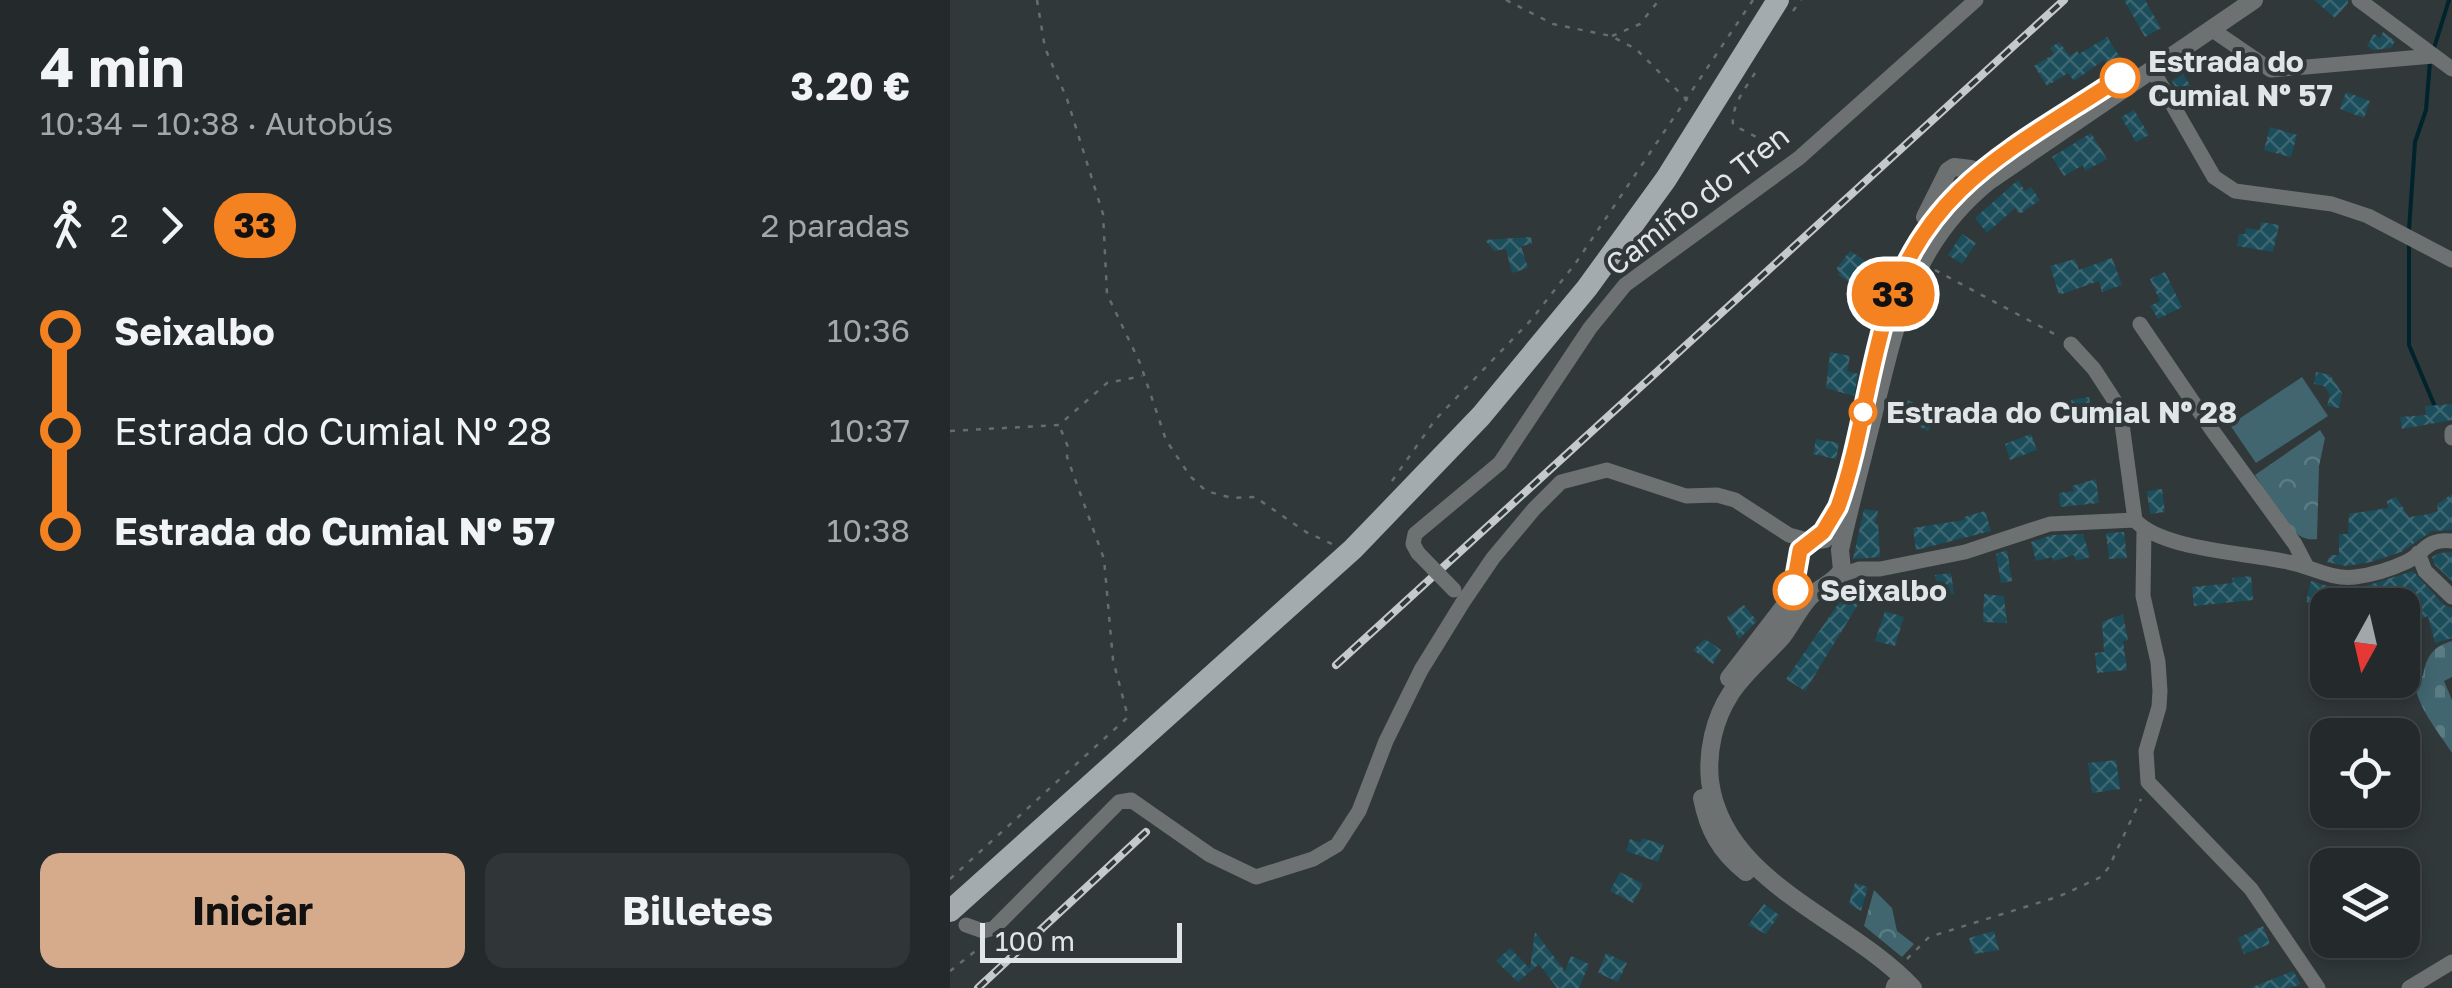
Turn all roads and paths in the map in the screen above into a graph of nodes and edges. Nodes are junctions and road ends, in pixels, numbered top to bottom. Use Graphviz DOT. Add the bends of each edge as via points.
graph roads {
  1 [pos="1037,0"];
  2 [pos="1506,0"];
  3 [pos="1659,0"];
  4 [pos="1754,0"];
  5 [pos="1801,0"];
  6 [pos="1976,0"];
  7 [pos="2243,0"];
  8 [pos="2254,0"];
  9 [pos="2358,0"];
  10 [pos="2226,5"];
  11 [pos="1784,8"];
  12 [pos="2211,29"];
  13 [pos="1611,36"];
  14 [pos="2433,56"];
  15 [pos="1759,66"];
  16 [pos="2152,69"];
  17 [pos="2452,69"];
  18 [pos="1688,101"];
  19 [pos="2033,150"];
  20 [pos="1799,158"];
  21 [pos="1978,176"];
  22 [pos="1952,191"];
  23 [pos="2452,260"];
  24 [pos="1920,262"];
  25 [pos="1906,290"];
  26 [pos="2140,324"];
  27 [pos="2072,344"];
  28 [pos="1144,376"];
  29 [pos="1059,425"];
  30 [pos="950,430"];
  31 [pos="1389,485"];
  32 [pos="2140,526"];
  33 [pos="1788,534"];
  34 [pos="1814,540"];
  35 [pos="2452,541"];
  36 [pos="1333,545"];
  37 [pos="2418,553"];
  38 [pos="1798,563"];
  39 [pos="2307,568"];
  40 [pos="1841,569"];
  41 [pos="1459,596"];
  42 [pos="2452,596"];
  43 [pos="2148,782"];
  44 [pos="950,879"];
  45 [pos="958,918"];
  46 [pos="994,928"];
  47 [pos="2452,962"];
  48 [pos="950,971"];
  49 [pos="1898,984"];
  50 [pos="2318,988"];
  51 [pos="2409,988"];
  1 -- 28 [label="path" via="1045,48 1103,214 1107,294"];
  2 -- 13 [label="path" via="1553,24"];
  3 -- 13 [label="path" via="1640,24"];
  4 -- 18 [label="path"];
  5 -- 11 [label="path"];
  6 -- 20 [label="street, Camiño do Tren"];
  7 -- 10 [label="street"];
  8 -- 12 [label="street"];
  9 -- 14 [label="street"];
  10 -- 21 [label="street"];
  11 -- 45 [label="main road" via="1587,288 1481,416 1353,549"];
  12 -- 14 [label="street" via="2272,70"];
  12 -- 16 [label="street"];
  13 -- 18 [label="path" via="1636,49"];
  14 -- 17 [label="street"];
  15 -- 20 [label="path" via="1738,101 1733,125"];
  16 -- 19 [label="street"];
  16 -- 23 [label="street" via="2214,177 2235,191 2332,204"];
  18 -- 31 [label="path" via="1575,264 1435,420"];
  19 -- 21 [label="street"];
  19 -- 24 [label="street" via="1967,198"];
  20 -- 41 [label="street, Camiño do Tren, bridge" via="1625,286 1500,463 1416,534 1418,553"];
  21 -- 22 [label="street"];
  22 -- 25 [label="street"];
  22 -- 34 [label="street" via="1899,277 1842,495"];
  24 -- 25 [label="street"];
  24 -- 27 [label="path"];
  25 -- 40 [label="street"];
  26 -- 39 [label="street"];
  27 -- 32 [label="street" via="2120,410"];
  28 -- 29 [label="path" via="1107,383"];
  28 -- 36 [label="path" via="1166,440 1198,485 1216,494 1254,497"];
  29 -- 30 [label="path"];
  29 -- 44 [label="path" via="1106,569 1113,660 1128,717"];
  32 -- 39 [label="street" via="2212,550"];
  32 -- 40 [label="street" via="2050,524 1965,552"];
  32 -- 43 [label="street" via="2143,596 2160,692 2146,751"];
  33 -- 34 [label="street"];
  33 -- 38 [label="street"];
  33 -- 41 [label="street" via="1735,500 1686,496 1607,470 1561,482"];
  34 -- 38 [label="street"];
  34 -- 40 [label="street" via="1830,541"];
  35 -- 37 [label="street" via="2424,545"];
  37 -- 39 [label="street" via="2352,578"];
  37 -- 42 [label="street"];
  38 -- 40 [label="street" via="1806,581"];
  38 -- 49 [label="street" via="1788,600 1713,707 1700,766 1704,808 1712,834 1736,864"];
  40 -- 49 [label="street" via="1807,600 1724,705 1711,744 1711,788 1722,823 1743,855"];
  41 -- 46 [label="street" via="1337,845 1256,876 1210,855 1132,800 1119,802"];
  43 -- 49 [label="path" via="2101,877 1929,937"];
  43 -- 50 [label="street" via="2251,889"];
  45 -- 46 [label="street"];
  46 -- 48 [label="path" via="992,939"];
  47 -- 51 [label="street"];
}
